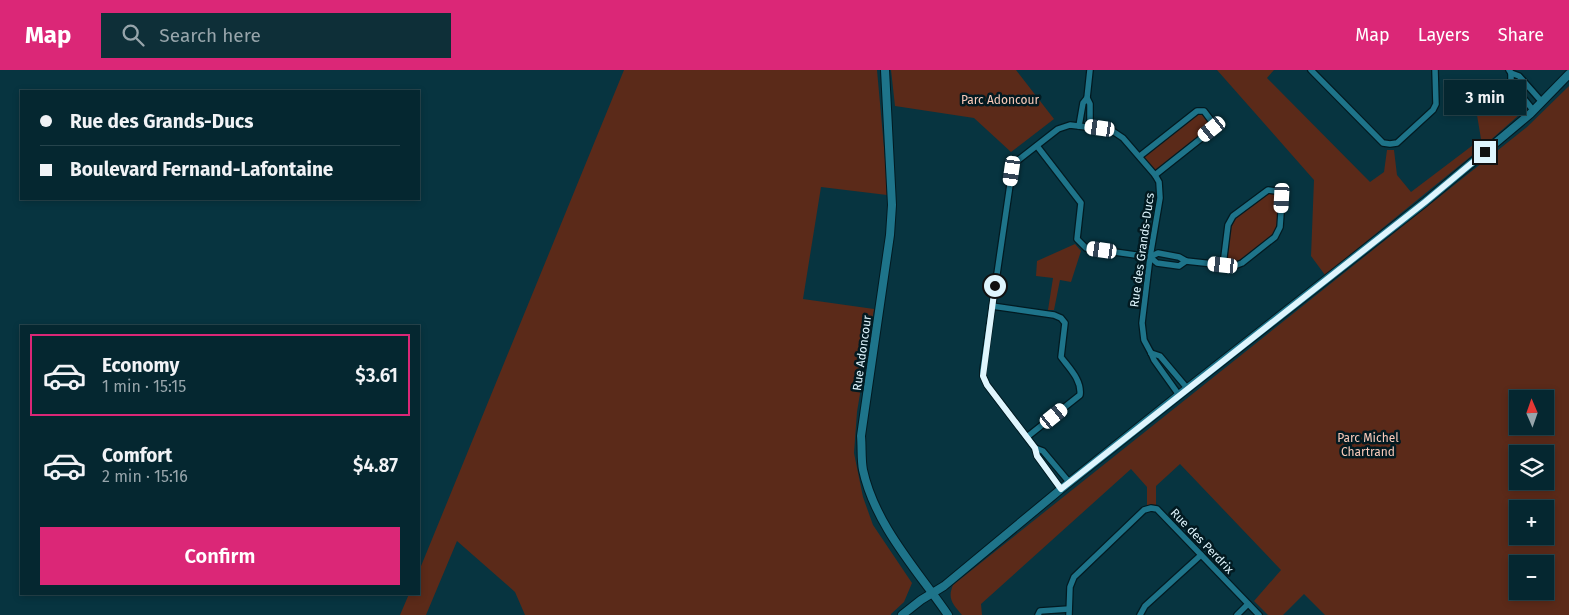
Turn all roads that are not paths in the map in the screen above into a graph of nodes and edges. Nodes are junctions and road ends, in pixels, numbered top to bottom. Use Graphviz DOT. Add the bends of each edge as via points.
graph roads {
  1 [pos="885,70"];
  2 [pos="1090,70"];
  3 [pos="1311,70"];
  4 [pos="1435,70"];
  5 [pos="1510,72"];
  6 [pos="1569,74"];
  7 [pos="1087,98"];
  8 [pos="1542,102"];
  9 [pos="1533,110"];
  10 [pos="1079,126"];
  11 [pos="1090,127"];
  12 [pos="1037,146"];
  13 [pos="1140,156"];
  14 [pos="1155,175"];
  15 [pos="1150,257"];
  16 [pos="1186,261"];
  17 [pos="1223,265"];
  18 [pos="992,306"];
  19 [pos="1151,353"];
  20 [pos="1187,388"];
  21 [pos="1179,395"];
  22 [pos="1027,438"];
  23 [pos="1035,448"];
  24 [pos="1070,482"];
  25 [pos="1061,489"];
  26 [pos="1201,555"];
  27 [pos="932,593"];
  28 [pos="1248,604"];
  29 [pos="1069,612"];
  30 [pos="902,615"];
  31 [pos="948,615"];
  32 [pos="1038,615"];
  33 [pos="1140,615"];
  34 [pos="1237,615"];
  35 [pos="1259,615"];
  1 -- 27 [label="street, Rue Adoncour" via="892,205 861,436 863,469 872,500 886,528"];
  2 -- 7 [label="street"];
  3 -- 4 [label="street" via="1384,143 1390,144 1397,143 1434,110"];
  5 -- 8 [label="street" via="1519,76"];
  5 -- 9 [label="street" via="1511,83"];
  6 -- 8 [label="street"];
  7 -- 10 [label="street"];
  7 -- 11 [label="street"];
  8 -- 9 [label="street"];
  9 -- 20 [label="street" via="1425,202"];
  10 -- 11 [label="street, Rue des Grands-Ducs"];
  10 -- 12 [label="street, Rue des Grands-Ducs" via="1058,129"];
  11 -- 13 [label="street, Rue des Grands-Ducs" via="1111,130"];
  12 -- 15 [label="street" via="1081,203 1077,239 1086,248"];
  12 -- 18 [label="street, Rue des Grands-Ducs" via="1017,161 1012,171"];
  13 -- 14 [label="street, Rue des Grands-Ducs"];
  13 -- 14 [label="street" via="1197,111 1204,111 1214,123 1212,129"];
  14 -- 15 [label="street, Rue des Grands-Ducs" via="1160,182 1160,198"];
  15 -- 16 [label="street" via="1158,253"];
  15 -- 16 [label="street" via="1157,263 1179,266"];
  15 -- 19 [label="street, Rue des Grands-Ducs" via="1142,322 1144,340"];
  16 -- 17 [label="street"];
  17 -- 17 [label="street" via="1242,264 1275,237 1280,227 1282,198 1276,191 1268,190 1233,216 1228,225"];
  18 -- 22 [label="street, Rue des Grands-Ducs" via="983,376"];
  18 -- 22 [label="street" via="1054,315 1065,324 1061,357 1079,382 1080,395"];
  19 -- 20 [label="street" via="1160,356"];
  19 -- 21 [label="street, Rue des Grands-Ducs"];
  20 -- 21 [label="street"];
  21 -- 24 [label="street"];
  22 -- 23 [label="street, Rue des Grands-Ducs"];
  23 -- 24 [label="street, Rue des Grands-Ducs" via="1044,451"];
  23 -- 25 [label="street, Rue des Grands-Ducs" via="1037,456"];
  24 -- 25 [label="street"];
  25 -- 27 [label="street"];
  26 -- 28 [label="street, Rue des Perdrix"];
  26 -- 29 [label="street, Rue des Perdrix" via="1158,509 1144,510 1074,578 1070,587"];
  26 -- 33 [label="street" via="1145,606"];
  27 -- 30 [label="street"];
  27 -- 31 [label="street, Rue Adoncour"];
  28 -- 34 [label="street"];
  28 -- 35 [label="street, Rue des Perdrix"];
  29 -- 32 [label="street, Rue des Perdrix" via="1040,611"];
}
